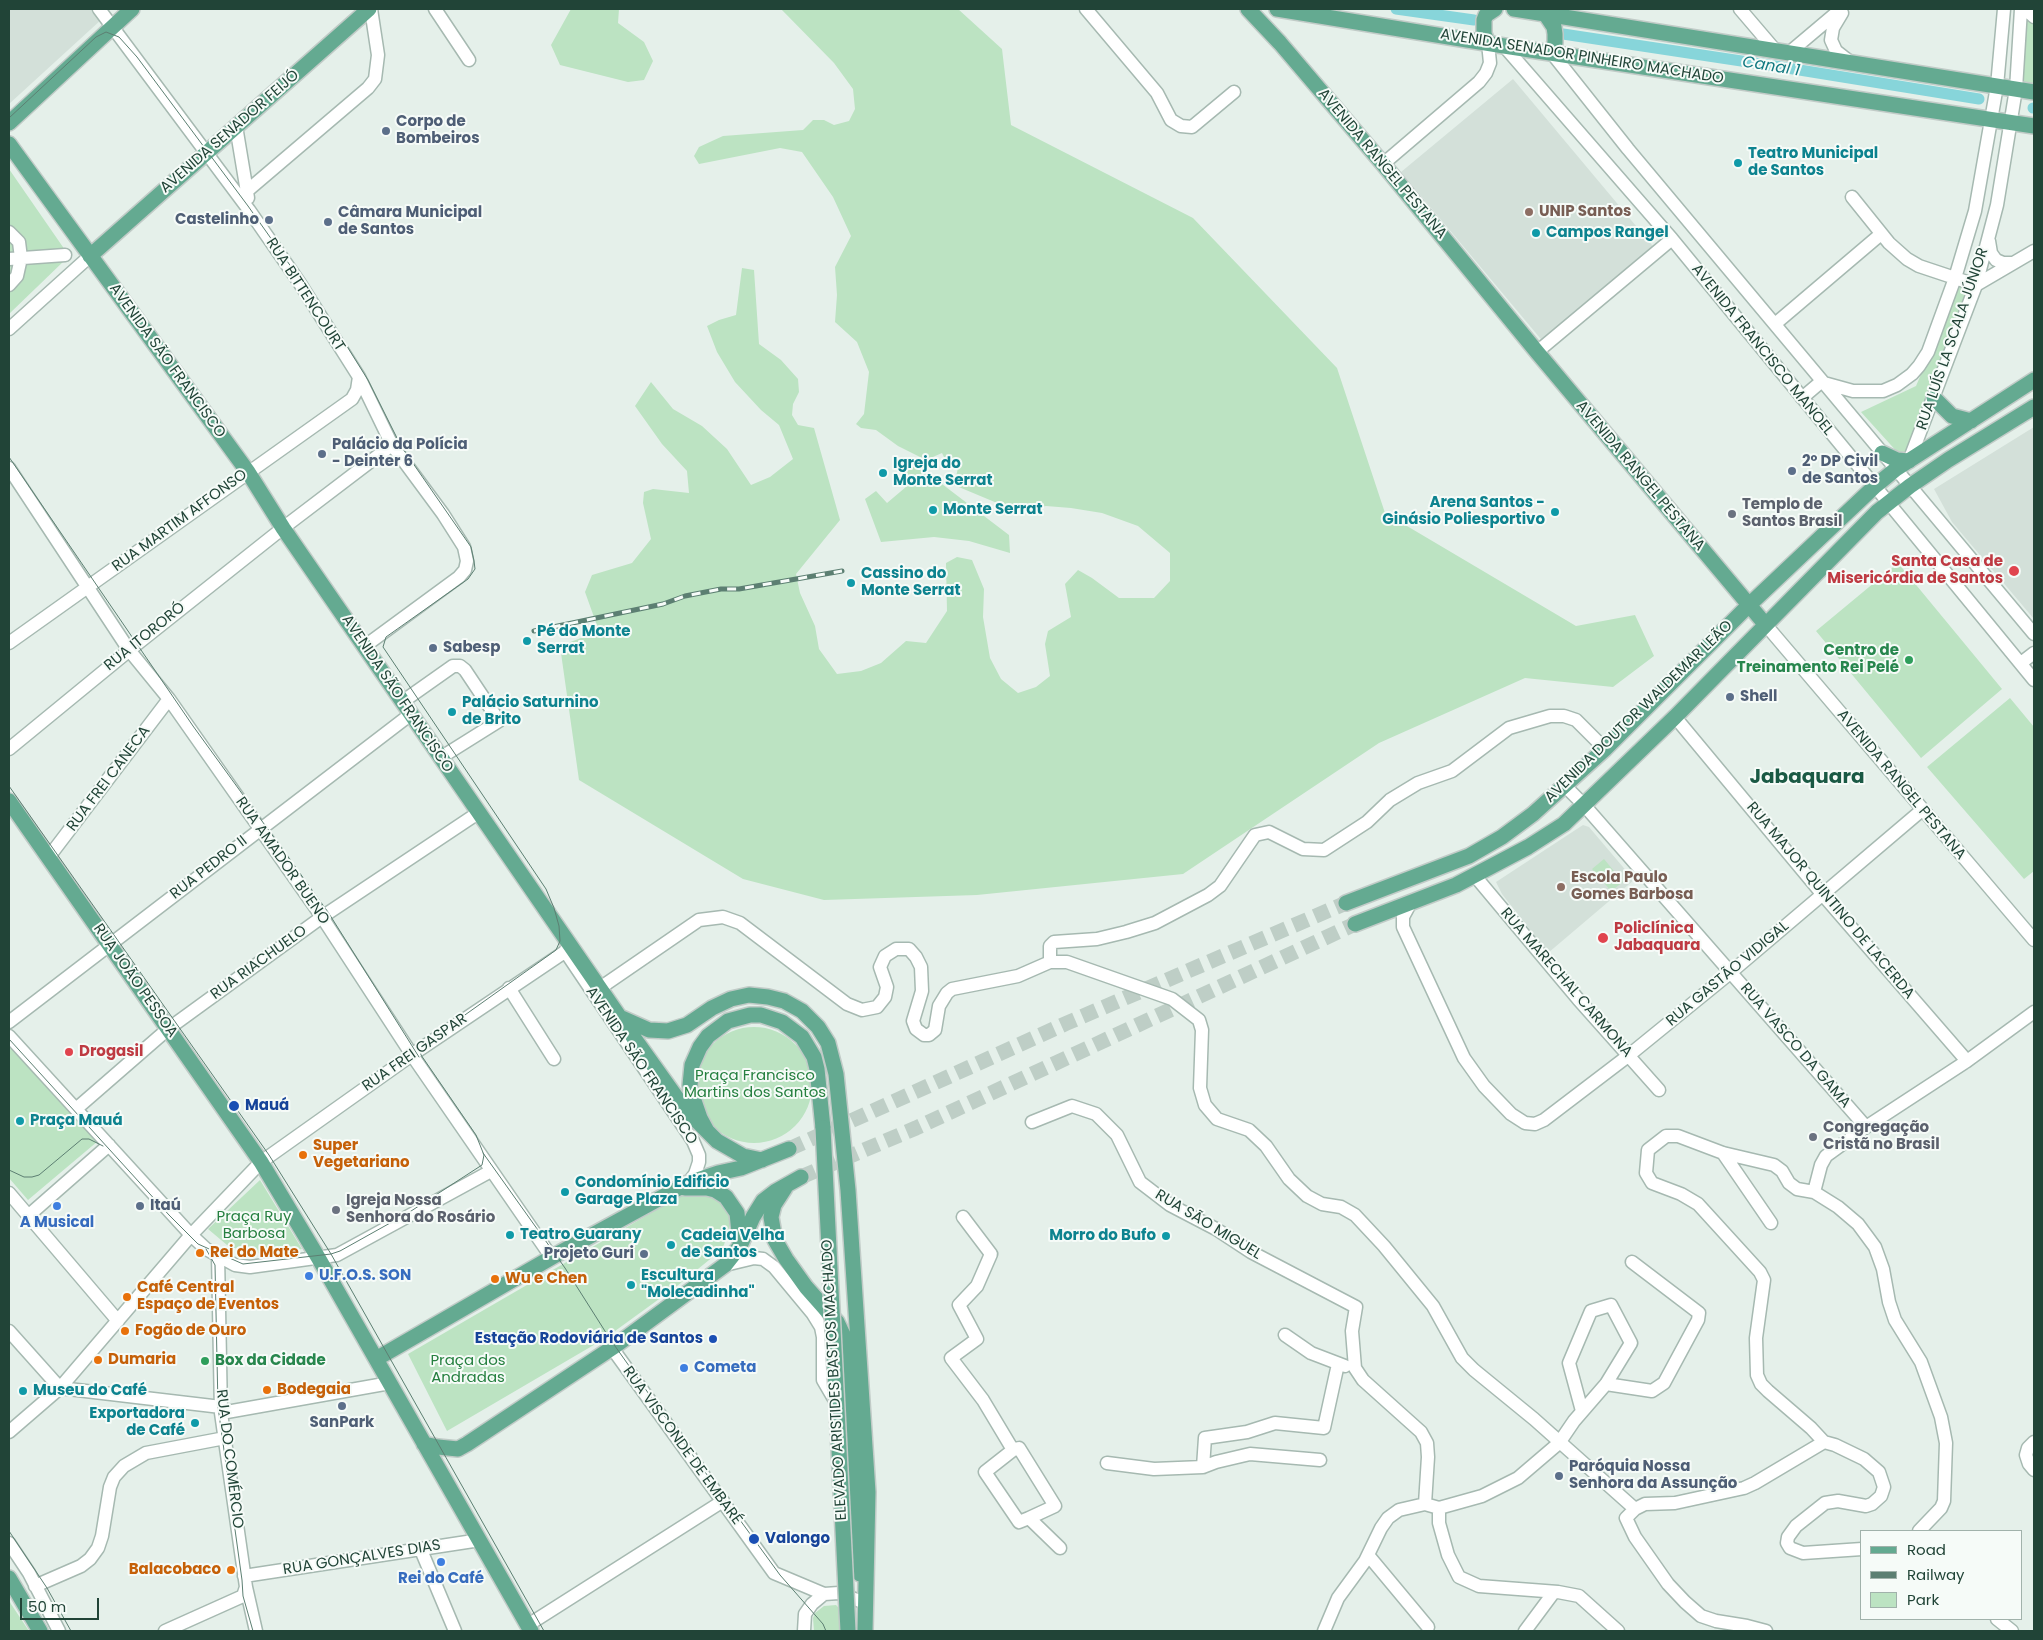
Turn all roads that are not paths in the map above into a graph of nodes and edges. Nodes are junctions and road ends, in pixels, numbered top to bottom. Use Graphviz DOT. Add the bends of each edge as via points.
graph roads {
  1 [pos="99,9"];
  2 [pos="132,9"];
  3 [pos="370,9"];
  4 [pos="435,9"];
  5 [pos="1086,9"];
  6 [pos="1248,9"];
  7 [pos="1268,9"];
  8 [pos="1284,9"];
  9 [pos="1514,9"];
  10 [pos="1740,9"];
  11 [pos="1843,9"];
  12 [pos="2004,9"];
  13 [pos="2023,9"];
  14 [pos="1488,11"];
  15 [pos="1552,13"];
  16 [pos="2034,17"];
  17 [pos="112,27"];
  18 [pos="1280,43"];
  19 [pos="1488,43"];
  20 [pos="1504,46"];
  21 [pos="1783,51"];
  22 [pos="1551,52"];
  23 [pos="469,60"];
  24 [pos="1850,62"];
  25 [pos="1997,86"];
  26 [pos="2016,89"];
  27 [pos="1234,92"];
  28 [pos="2034,92"];
  29 [pos="1991,119"];
  30 [pos="9,123"];
  31 [pos="2010,123"];
  32 [pos="236,126"];
  33 [pos="2034,126"];
  34 [pos="9,144"];
  35 [pos="206,153"];
  36 [pos="1383,164"];
  37 [pos="247,191"];
  38 [pos="1852,197"];
  39 [pos="249,210"];
  40 [pos="9,232"];
  41 [pos="1881,234"];
  42 [pos="1989,236"];
  43 [pos="1672,240"];
  44 [pos="2034,251"];
  45 [pos="65,255"];
  46 [pos="90,256"];
  47 [pos="15,259"];
  48 [pos="2012,264"];
  49 [pos="1955,278"];
  50 [pos="1976,284"];
  51 [pos="9,285"];
  52 [pos="1775,324"];
  53 [pos="9,330"];
  54 [pos="1537,352"];
  55 [pos="359,377"];
  56 [pos="2034,380"];
  57 [pos="1821,383"];
  58 [pos="1803,396"];
  59 [pos="1934,398"];
  60 [pos="352,399"];
  61 [pos="371,400"];
  62 [pos="2034,407"];
  63 [pos="1971,421"];
  64 [pos="392,445"];
  65 [pos="1882,452"];
  66 [pos="9,468"];
  67 [pos="248,472"];
  68 [pos="1904,473"];
  69 [pos="1874,486"];
  70 [pos="1884,506"];
  71 [pos="283,528"];
  72 [pos="87,587"];
  73 [pos="1748,606"];
  74 [pos="1765,624"];
  75 [pos="2034,634"];
  76 [pos="9,644"];
  77 [pos="365,646"];
  78 [pos="130,650"];
  79 [pos="2034,653"];
  80 [pos="2022,663"];
  81 [pos="2034,680"];
  82 [pos="169,699"];
  83 [pos="406,708"];
  84 [pos="1675,717"];
  85 [pos="9,749"];
  86 [pos="1605,749"];
  87 [pos="440,758"];
  88 [pos="1565,786"];
  89 [pos="9,801"];
  90 [pos="1584,805"];
  91 [pos="1922,810"];
  92 [pos="478,813"];
  93 [pos="260,829"];
  94 [pos="48,858"];
  95 [pos="1475,876"];
  96 [pos="1823,894"];
  97 [pos="1346,903"];
  98 [pos="1410,904"];
  99 [pos="322,917"];
  100 [pos="1355,924"];
  101 [pos="2034,940"];
  102 [pos="109,945"];
  103 [pos="568,949"];
  104 [pos="1050,962"];
  105 [pos="1730,973"];
  106 [pos="509,988"];
  107 [pos="600,988"];
  108 [pos="2034,1012"];
  109 [pos="620,1018"];
  110 [pos="9,1022"];
  111 [pos="168,1029"];
  112 [pos="9,1036"];
  113 [pos="412,1055"];
  114 [pos="1628,1056"];
  115 [pos="554,1059"];
  116 [pos="1967,1061"];
  117 [pos="1659,1090"];
  118 [pos="76,1110"];
  119 [pos="1032,1122"];
  120 [pos="1866,1127"];
  121 [pos="707,1131"];
  122 [pos="109,1145"];
  123 [pos="789,1149"];
  124 [pos="1723,1153"];
  125 [pos="764,1160"];
  126 [pos="261,1162"];
  127 [pos="491,1171"];
  128 [pos="801,1177"];
  129 [pos="787,1185"];
  130 [pos="682,1186"];
  131 [pos="1814,1192"];
  132 [pos="9,1193"];
  133 [pos="28,1216"];
  134 [pos="963,1217"];
  135 [pos="1771,1223"];
  136 [pos="191,1235"];
  137 [pos="740,1246"];
  138 [pos="218,1255"];
  139 [pos="552,1258"];
  140 [pos="319,1259"];
  141 [pos="1632,1262"];
  142 [pos="725,1265"];
  143 [pos="118,1321"];
  144 [pos="9,1331"];
  145 [pos="1285,1335"];
  146 [pos="612,1348"];
  147 [pos="376,1359"];
  148 [pos="1338,1364"];
  149 [pos="1355,1368"];
  150 [pos="390,1383"];
  151 [pos="1606,1384"];
  152 [pos="60,1388"];
  153 [pos="221,1410"];
  154 [pos="1582,1411"];
  155 [pos="850,1419"];
  156 [pos="9,1432"];
  157 [pos="225,1438"];
  158 [pos="1824,1442"];
  159 [pos="1558,1443"];
  160 [pos="2034,1443"];
  161 [pos="424,1444"];
  162 [pos="1013,1450"];
  163 [pos="1320,1460"];
  164 [pos="1106,1463"];
  165 [pos="1203,1467"];
  166 [pos="2034,1470"];
  167 [pos="723,1501"];
  168 [pos="1424,1504"];
  169 [pos="1439,1508"];
  170 [pos="1635,1508"];
  171 [pos="1029,1518"];
  172 [pos="1920,1530"];
  173 [pos="480,1540"];
  174 [pos="9,1542"];
  175 [pos="1060,1548"];
  176 [pos="1860,1549"];
  177 [pos="421,1550"];
  178 [pos="1368,1556"];
  179 [pos="9,1578"];
  180 [pos="245,1582"];
  181 [pos="35,1586"];
  182 [pos="1554,1592"];
  183 [pos="824,1594"];
  184 [pos="865,1601"];
  185 [pos="1999,1620"];
  186 [pos="1428,1626"];
  187 [pos="530,1628"];
  188 [pos="40,1631"];
  189 [pos="59,1631"];
  190 [pos="165,1631"];
  191 [pos="256,1631"];
  192 [pos="455,1631"];
  193 [pos="804,1631"];
  194 [pos="848,1631"];
  195 [pos="865,1631"];
  196 [pos="1324,1631"];
  197 [pos="1525,1631"];
  198 [pos="1618,1631"];
  199 [pos="1766,1631"];
  200 [pos="2012,1631"];
  1 -- 17 [label="street, RUA BITTENCOURT"];
  2 -- 17 [label="main road"];
  3 -- 32 [label="main road, AVENIDA SENADOR FEIJÓ"];
  3 -- 37 [label="street" via="378,55 375,79"];
  4 -- 23 [label="street"];
  5 -- 27 [label="street" via="1157,93 1171,120 1181,126 1192,127"];
  6 -- 18 [label="main road, AVENIDA RANGEL PESTANA"];
  7 -- 18 [label="main road"];
  8 -- 19 [label="main road, AVENIDA SENADOR PINHEIRO MACHADO"];
  9 -- 15 [label="main road"];
  10 -- 21 [label="street"];
  11 -- 21 [label="street"];
  11 -- 24 [label="street" via="1831,40 1836,51"];
  12 -- 25 [label="street, RUA LUÍS LA SCALA JÚNIOR"];
  13 -- 16 [label="street"];
  13 -- 26 [label="street, RUA LUÍS LA SCALA JÚNIOR"];
  14 -- 19 [label="main road" via="1483,26"];
  15 -- 21 [label="main road"];
  15 -- 22 [label="main road" via="1555,42"];
  17 -- 30 [label="main road"];
  17 -- 35 [label="street, RUA BITTENCOURT"];
  18 -- 36 [label="main road, AVENIDA RANGEL PESTANA"];
  19 -- 20 [label="main road, AVENIDA SENADOR PINHEIRO MACHADO"];
  19 -- 36 [label="street" via="1490,63 1479,82"];
  20 -- 22 [label="main road, AVENIDA SENADOR PINHEIRO MACHADO"];
  20 -- 43 [label="street, AVENIDA FRANCISCO MANOEL"];
  21 -- 24 [label="main road"];
  22 -- 29 [label="main road, AVENIDA SENADOR PINHEIRO MACHADO"];
  22 -- 52 [label="street, AVENIDA FRANCISCO MANOEL"];
  24 -- 25 [label="main road"];
  25 -- 26 [label="main road"];
  25 -- 29 [label="street, RUA LUÍS LA SCALA JÚNIOR"];
  26 -- 28 [label="main road"];
  26 -- 31 [label="street, RUA LUÍS LA SCALA JÚNIOR"];
  29 -- 31 [label="main road, AVENIDA SENADOR PINHEIRO MACHADO"];
  29 -- 49 [label="street, RUA LUÍS LA SCALA JÚNIOR" via="1975,211"];
  31 -- 33 [label="main road, AVENIDA SENADOR PINHEIRO MACHADO"];
  31 -- 42 [label="street, RUA LUÍS LA SCALA JÚNIOR"];
  32 -- 35 [label="main road, AVENIDA SENADOR FEIJÓ"];
  32 -- 37 [label="street"];
  34 -- 46 [label="main road, AVENIDA SÃO FRANCISCO"];
  35 -- 39 [label="street, RUA BITTENCOURT"];
  35 -- 46 [label="main road, AVENIDA SENADOR FEIJÓ"];
  36 -- 54 [label="main road, AVENIDA RANGEL PESTANA"];
  37 -- 39 [label="street"];
  38 -- 41 [label="street"];
  39 -- 55 [label="street, RUA BITTENCOURT"];
  40 -- 47 [label="street" via="19,242"];
  41 -- 49 [label="street" via="1913,263"];
  41 -- 52 [label="street"];
  42 -- 48 [label="street" via="1993,257"];
  42 -- 50 [label="street, RUA LUÍS LA SCALA JÚNIOR"];
  43 -- 54 [label="street"];
  43 -- 58 [label="street, AVENIDA FRANCISCO MANOEL"];
  44 -- 48 [label="street"];
  45 -- 47 [label="street"];
  46 -- 53 [label="street"];
  46 -- 67 [label="main road, AVENIDA SÃO FRANCISCO"];
  47 -- 51 [label="street" via="17,276"];
  48 -- 50 [label="street"];
  49 -- 50 [label="street"];
  49 -- 57 [label="street, RUA LUÍS LA SCALA JÚNIOR" via="1928,352 1912,374 1883,391 1853,391"];
  50 -- 59 [label="street, RUA LUÍS LA SCALA JÚNIOR"];
  52 -- 57 [label="street, AVENIDA FRANCISCO MANOEL"];
  54 -- 73 [label="main road, AVENIDA RANGEL PESTANA"];
  55 -- 60 [label="street"];
  55 -- 61 [label="street, RUA BITTENCOURT"];
  56 -- 63 [label="main road"];
  57 -- 58 [label="street"];
  57 -- 65 [label="street, AVENIDA FRANCISCO MANOEL"];
  58 -- 69 [label="street, AVENIDA FRANCISCO MANOEL"];
  59 -- 63 [label="main road" via="1952,416"];
  59 -- 68 [label="street, RUA LUÍS LA SCALA JÚNIOR"];
  60 -- 61 [label="street"];
  60 -- 67 [label="street, RUA MARTIM AFFONSO"];
  61 -- 64 [label="street, RUA BITTENCOURT"];
  62 -- 68 [label="main road" via="1948,460"];
  63 -- 68 [label="main road"];
  64 -- 71 [label="street, RUA ITORORÓ"];
  64 -- 77 [label="street, RUA BITTENCOURT" via="443,514 464,547 467,561 459,577"];
  65 -- 68 [label="main road" via="1897,460"];
  66 -- 72 [label="street, RUA AMADOR BUENO"];
  67 -- 71 [label="main road, AVENIDA SÃO FRANCISCO"];
  67 -- 72 [label="street, RUA MARTIM AFFONSO"];
  68 -- 69 [label="main road, AVENIDA DOUTOR WALDEMAR LEÃO"];
  68 -- 70 [label="main road, AVENIDA DOUTOR WALDEMAR LEÃO"];
  68 -- 75 [label="street"];
  69 -- 70 [label="street, AVENIDA FRANCISCO MANOEL"];
  69 -- 73 [label="main road, AVENIDA DOUTOR WALDEMAR LEÃO"];
  70 -- 74 [label="main road, AVENIDA DOUTOR WALDEMAR LEÃO"];
  70 -- 80 [label="street, AVENIDA FRANCISCO MANOEL"];
  71 -- 77 [label="main road, AVENIDA SÃO FRANCISCO"];
  71 -- 78 [label="street, RUA ITORORÓ"];
  72 -- 76 [label="street, RUA MARTIM AFFONSO"];
  72 -- 78 [label="street, RUA AMADOR BUENO"];
  73 -- 74 [label="main road, AVENIDA RANGEL PESTANA"];
  73 -- 86 [label="main road, AVENIDA DOUTOR WALDEMAR LEÃO"];
  74 -- 84 [label="main road, AVENIDA DOUTOR WALDEMAR LEÃO"];
  74 -- 91 [label="street, AVENIDA RANGEL PESTANA"];
  77 -- 83 [label="main road, AVENIDA SÃO FRANCISCO"];
  78 -- 82 [label="street, RUA AMADOR BUENO"];
  78 -- 85 [label="street, RUA ITORORÓ"];
  79 -- 80 [label="street"];
  80 -- 81 [label="street, AVENIDA FRANCISCO MANOEL"];
  82 -- 93 [label="street, RUA AMADOR BUENO"];
  82 -- 94 [label="street, RUA FREI CANECA"];
  83 -- 87 [label="main road, AVENIDA SÃO FRANCISCO"];
  83 -- 87 [label="street, RUA PEDRO II" via="453,666 465,670 499,721"];
  83 -- 93 [label="street, RUA PEDRO II"];
  84 -- 90 [label="main road, AVENIDA DOUTOR WALDEMAR LEÃO"];
  84 -- 96 [label="street, RUA MAJOR QUINTINO DE LACERDA"];
  86 -- 88 [label="main road, AVENIDA DOUTOR WALDEMAR LEÃO"];
  86 -- 104 [label="street" via="1576,720 1564,716 1550,716 1509,728 1452,771 1418,783 1390,800 1367,822 1324,850 1303,849 1269,832 1255,835 1220,886 1208,895 1155,923 1126,932 1097,939 1054,942 1050,946"];
  87 -- 92 [label="main road, AVENIDA SÃO FRANCISCO"];
  88 -- 90 [label="street, RUA VASCO DA GAMA"];
  88 -- 97 [label="main road, AVENIDA DOUTOR WALDEMAR LEÃO" via="1534,814 1469,856"];
  89 -- 94 [label="main road, RUA JOÃO PESSOA"];
  90 -- 95 [label="main road, AVENIDA DOUTOR WALDEMAR LEÃO" via="1564,824"];
  90 -- 105 [label="street, RUA VASCO DA GAMA"];
  91 -- 96 [label="street, RUA GASTÃO VIDIGAL"];
  91 -- 101 [label="street, AVENIDA RANGEL PESTANA"];
  92 -- 99 [label="street, RUA RIACHUELO"];
  92 -- 103 [label="main road, AVENIDA SÃO FRANCISCO"];
  93 -- 99 [label="street, RUA AMADOR BUENO"];
  93 -- 102 [label="street, RUA PEDRO II"];
  94 -- 102 [label="main road, RUA JOÃO PESSOA"];
  95 -- 98 [label="main road, AVENIDA DOUTOR WALDEMAR LEÃO"];
  95 -- 114 [label="street, RUA MARECHAL CARMONA"];
  96 -- 105 [label="street, RUA GASTÃO VIDIGAL"];
  96 -- 116 [label="street, RUA MAJOR QUINTINO DE LACERDA"];
  98 -- 100 [label="main road, AVENIDA DOUTOR WALDEMAR LEÃO"];
  98 -- 114 [label="street, RUA GASTÃO VIDIGAL" via="1403,917 1403,927 1464,1058 1484,1086 1511,1114 1525,1123 1535,1124 1544,1120"];
  99 -- 111 [label="street, RUA RIACHUELO"];
  99 -- 113 [label="street, RUA AMADOR BUENO"];
  102 -- 110 [label="street, RUA PEDRO II"];
  102 -- 111 [label="main road, RUA JOÃO PESSOA"];
  103 -- 106 [label="street, RUA FREI GASPAR"];
  103 -- 107 [label="main road, AVENIDA SÃO FRANCISCO"];
  103 -- 130 [label="street, AVENIDA SÃO FRANCISCO" via="693,1141 699,1162 695,1174"];
  104 -- 107 [label="street" via="1018,976 952,988 940,1006 935,1030 929,1035 916,1029 913,1021 922,991 921,968 908,950 893,950 883,958 880,967 887,986 886,994 877,1007 862,1010 847,1004 734,920 722,917 699,920"];
  104 -- 159 [label="street" via="1068,962 1172,999 1199,1020 1202,1030 1200,1088 1205,1105 1218,1119 1249,1130 1307,1196 1322,1204 1341,1207 1354,1216 1384,1246 1433,1306 1462,1358"];
  105 -- 114 [label="street, RUA GASTÃO VIDIGAL"];
  105 -- 120 [label="street, RUA VASCO DA GAMA"];
  106 -- 113 [label="street, RUA FREI GASPAR"];
  106 -- 115 [label="street"];
  107 -- 109 [label="main road, AVENIDA SÃO FRANCISCO"];
  108 -- 116 [label="street"];
  109 -- 121 [label="main road, AVENIDA SÃO FRANCISCO" via="677,1099"];
  109 -- 184 [label="main road" via="649,1030 668,1032 687,1025 731,999 749,995 768,997 784,1001 809,1017 828,1043 834,1064 848,1190 868,1492"];
  111 -- 118 [label="street, RUA RIACHUELO"];
  111 -- 126 [label="main road, RUA JOÃO PESSOA"];
  112 -- 118 [label="street"];
  113 -- 126 [label="street, RUA FREI GASPAR"];
  113 -- 127 [label="street, RUA AMADOR BUENO"];
  114 -- 117 [label="street, RUA MARECHAL CARMONA"];
  116 -- 120 [label="street"];
  118 -- 122 [label="street"];
  119 -- 149 [label="street, RUA SÃO MIGUEL" via="1072,1106 1096,1114 1117,1135 1140,1182 1250,1252 1356,1307 1352,1331"];
  120 -- 131 [label="street" via="1826,1156"];
  121 -- 125 [label="main road" via="734,1153"];
  121 -- 194 [label="main road, ELEVADO ARISTIDES BASTOS MACHADO, bridge" via="690,1085 692,1065 708,1036 728,1021 761,1015 782,1022 802,1037 814,1056 823,1128"];
  122 -- 133 [label="street"];
  122 -- 136 [label="street"];
  123 -- 125 [label="main road"];
  124 -- 131 [label="street" via="1774,1165 1797,1189"];
  124 -- 135 [label="street"];
  124 -- 158 [label="street" via="1678,1136 1666,1136 1648,1150 1646,1173 1652,1183 1698,1204 1760,1272 1764,1280 1757,1330 1756,1375 1768,1391"];
  125 -- 130 [label="main road"];
  126 -- 136 [label="street"];
  126 -- 140 [label="main road"];
  127 -- 139 [label="street, RUA AMADOR BUENO"];
  127 -- 140 [label="street" via="337,1255"];
  128 -- 129 [label="main road"];
  129 -- 137 [label="main road" via="776,1190 760,1205"];
  129 -- 155 [label="main road" via="772,1211 773,1233 796,1273 844,1333"];
  130 -- 137 [label="main road" via="708,1188 726,1197 737,1212"];
  130 -- 139 [label="main road"];
  131 -- 172 [label="street" via="1858,1224 1875,1247 1895,1320 1921,1362 1941,1417 1946,1443 1944,1501"];
  132 -- 133 [label="street"];
  133 -- 143 [label="street"];
  134 -- 162 [label="street" via="991,1254 977,1286 958,1304 977,1339 951,1358 980,1396"];
  136 -- 138 [label="street"];
  136 -- 143 [label="street"];
  137 -- 142 [label="main road"];
  138 -- 140 [label="street" via="242,1266"];
  138 -- 153 [label="street, RUA DO COMÉRCIO"];
  139 -- 147 [label="main road"];
  140 -- 147 [label="main road"];
  141 -- 151 [label="street" via="1699,1313 1698,1320 1664,1383 1652,1390"];
  142 -- 146 [label="main road"];
  142 -- 155 [label="street" via="745,1259 768,1261 813,1314 821,1326 823,1337 823,1380 830,1395"];
  143 -- 152 [label="street"];
  144 -- 152 [label="street"];
  145 -- 148 [label="street" via="1311,1353"];
  146 -- 161 [label="main road" via="458,1449"];
  146 -- 167 [label="street, RUA VISCONDE DE EMBARÉ"];
  147 -- 150 [label="main road"];
  148 -- 149 [label="street"];
  148 -- 165 [label="street" via="1324,1428 1275,1423 1248,1432 1205,1438"];
  149 -- 168 [label="street" via="1363,1380 1421,1432 1427,1443"];
  150 -- 153 [label="street"];
  150 -- 161 [label="main road"];
  151 -- 154 [label="street"];
  151 -- 154 [label="street" via="1631,1343 1611,1305 1591,1311 1569,1364"];
  152 -- 153 [label="street"];
  152 -- 156 [label="street"];
  153 -- 157 [label="street, RUA DO COMÉRCIO"];
  154 -- 159 [label="street"];
  155 -- 184 [label="main road" via="857,1563"];
  157 -- 180 [label="street, RUA DO COMÉRCIO"];
  157 -- 181 [label="street" via="146,1453 124,1466 112,1482 102,1536 90,1559"];
  158 -- 170 [label="street" via="1744,1488"];
  158 -- 176 [label="street" via="1864,1459 1879,1472 1884,1487 1881,1496 1866,1506 1838,1501 1825,1503 1796,1526 1787,1543 1790,1548 1803,1552"];
  159 -- 169 [label="street" via="1518,1478 1482,1496"];
  159 -- 170 [label="street"];
  160 -- 166 [label="street" via="2026,1455"];
  161 -- 173 [label="main road"];
  162 -- 171 [label="street" via="1020,1448 1055,1506"];
  162 -- 171 [label="street" via="985,1472 1019,1522"];
  163 -- 165 [label="street" via="1250,1454"];
  164 -- 165 [label="street" via="1154,1469"];
  167 -- 183 [label="street, RUA VISCONDE DE EMBARÉ" via="774,1573"];
  167 -- 187 [label="street"];
  168 -- 169 [label="street"];
  168 -- 178 [label="street" via="1400,1510 1388,1518"];
  169 -- 182 [label="street" via="1439,1523 1459,1577 1479,1586"];
  170 -- 199 [label="street" via="1626,1518 1634,1537 1685,1602 1701,1616"];
  171 -- 175 [label="street"];
  173 -- 177 [label="street, RUA GONÇALVES DIAS"];
  173 -- 187 [label="main road"];
  174 -- 181 [label="street"];
  177 -- 180 [label="street, RUA GONÇALVES DIAS"];
  177 -- 192 [label="street"];
  178 -- 186 [label="street"];
  178 -- 196 [label="street" via="1338,1598"];
  179 -- 188 [label="main road"];
  180 -- 190 [label="street" via="243,1596"];
  180 -- 191 [label="street, RUA DO COMÉRCIO"];
  181 -- 189 [label="street"];
  182 -- 197 [label="street"];
  182 -- 198 [label="street" via="1579,1596"];
  183 -- 184 [label="street, RUA VISCONDE DE EMBARÉ"];
  183 -- 193 [label="street" via="805,1614"];
  184 -- 195 [label="main road"];
  185 -- 200 [label="street"];
}
